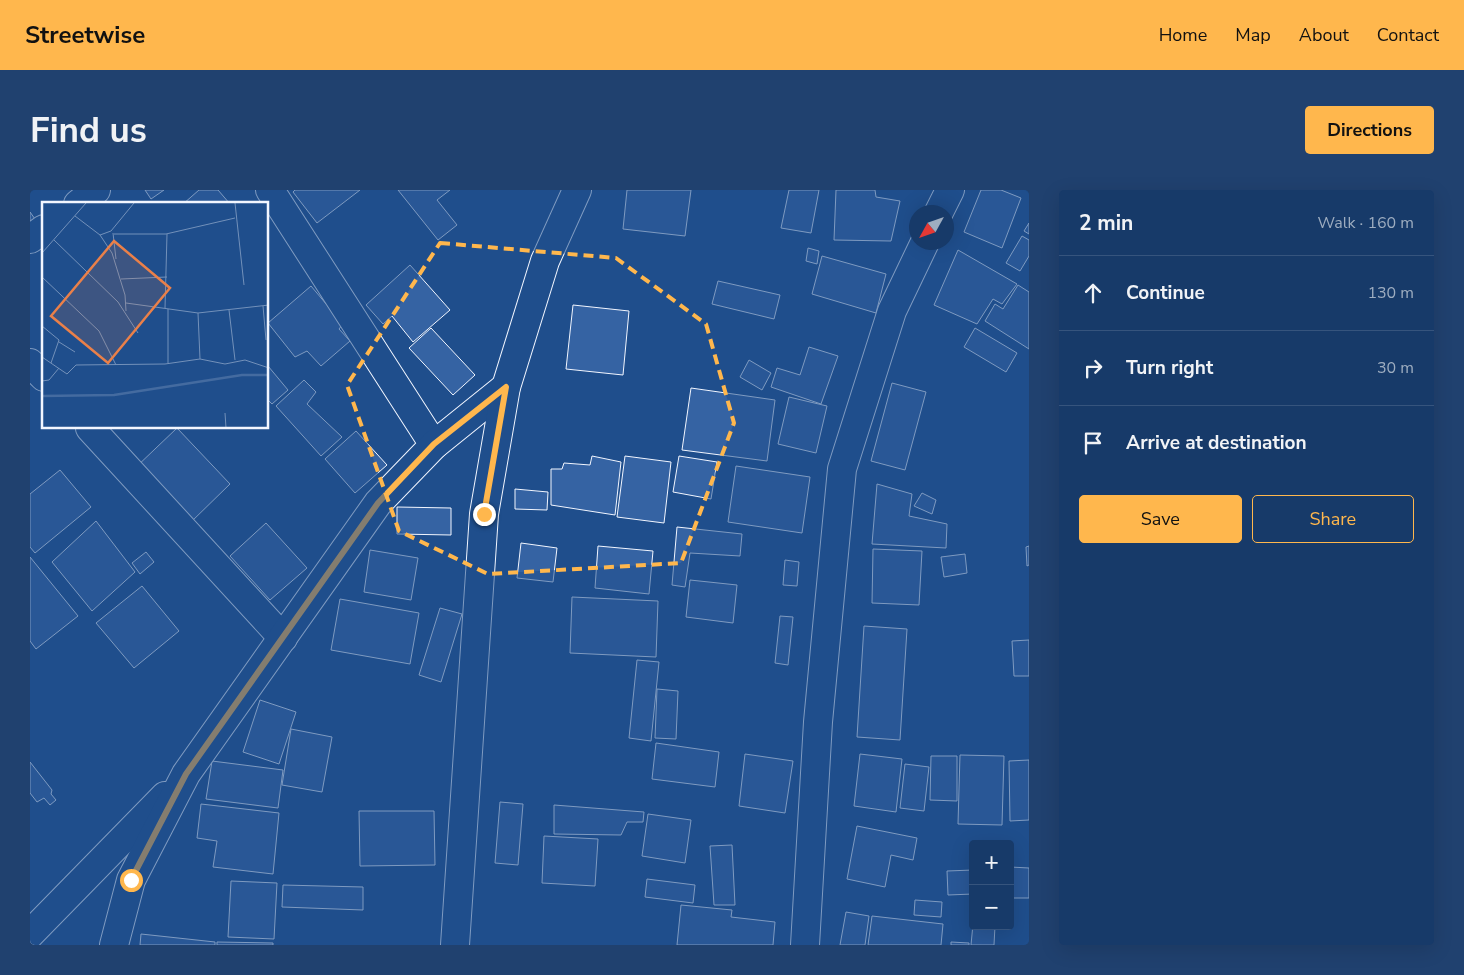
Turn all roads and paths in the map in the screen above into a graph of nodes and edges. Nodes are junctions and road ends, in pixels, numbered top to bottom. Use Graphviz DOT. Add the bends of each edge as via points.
graph roads {
  1 [pos="96,190"];
  2 [pos="270,190"];
  3 [pos="576,190"];
  4 [pos="950,190"];
  5 [pos="81,202"];
  6 [pos="942,205"];
  7 [pos="42,231"];
  8 [pos="30,240"];
  9 [pos="921,250"];
  10 [pos="30,362"];
  11 [pos="42,376"];
  12 [pos="506,387"];
  13 [pos="91,429"];
  14 [pos="434,444"];
  15 [pos="283,638"];
  16 [pos="186,774"];
  17 [pos="30,934"];
  18 [pos="114,945"];
  19 [pos="455,945"];
  20 [pos="805,945"];
  1 -- 5 [label="street"];
  2 -- 14 [label="street"];
  3 -- 12 [label="street" via="545,261"];
  4 -- 6 [label="street"];
  7 -- 8 [label="street"];
  9 -- 20 [label="street" via="892,311 842,469 818,722"];
  10 -- 11 [label="street"];
  12 -- 14 [label="street"];
  12 -- 19 [label="street" via="484,514"];
  13 -- 15 [label="street"];
  14 -- 15 [label="street" via="378,503"];
  15 -- 16 [label="street"];
  16 -- 17 [label="street"];
  16 -- 18 [label="street" via="131,880"];
}
